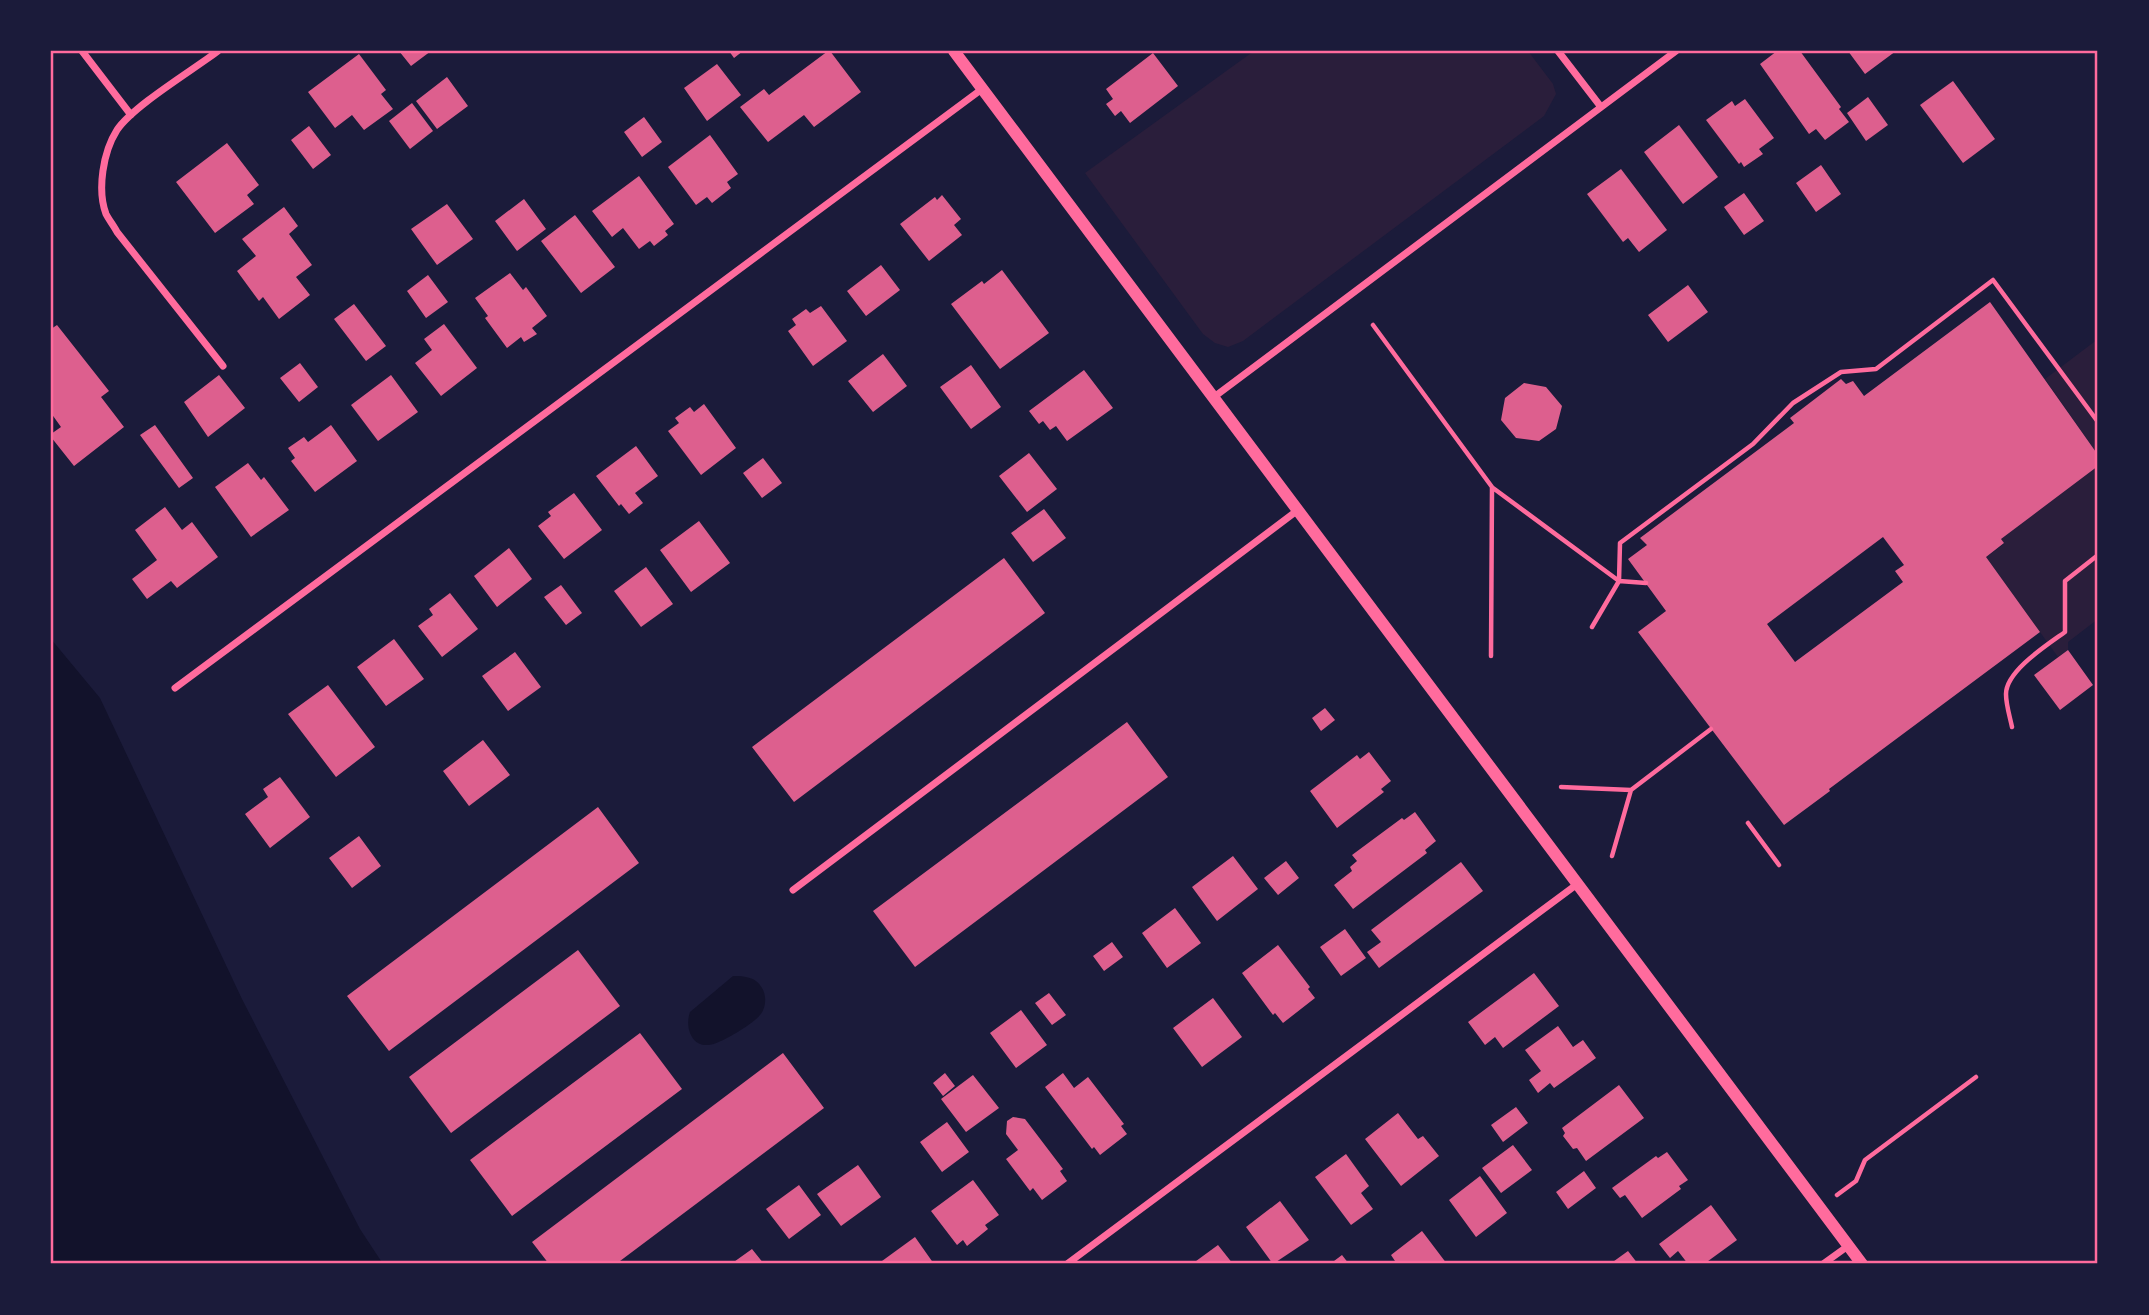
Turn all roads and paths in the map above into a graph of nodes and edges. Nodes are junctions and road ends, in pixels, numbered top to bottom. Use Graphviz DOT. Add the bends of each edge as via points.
graph roads {
  1 [pos="82,51"];
  2 [pos="218,51"];
  3 [pos="954,51"];
  4 [pos="1558,51"];
  5 [pos="1676,51"];
  6 [pos="982,89"];
  7 [pos="1601,107"];
  8 [pos="131,115"];
  9 [pos="1373,325"];
  10 [pos="223,366"];
  11 [pos="1214,397"];
  12 [pos="2098,422"];
  13 [pos="1492,487"];
  14 [pos="1298,510"];
  15 [pos="2098,555"];
  16 [pos="1619,581"];
  17 [pos="1646,583"];
  18 [pos="1592,627"];
  19 [pos="1492,656"];
  20 [pos="175,688"];
  21 [pos="2012,727"];
  22 [pos="1711,729"];
  23 [pos="1561,787"];
  24 [pos="1631,790"];
  25 [pos="1748,823"];
  26 [pos="1612,856"];
  27 [pos="1779,865"];
  28 [pos="1576,885"];
  29 [pos="793,890"];
  30 [pos="1976,1077"];
  31 [pos="1820,1208"];
  32 [pos="1848,1245"];
  33 [pos="1067,1264"];
  34 [pos="1823,1264"];
  35 [pos="1862,1264"];
  1 -- 8 [label="street"];
  2 -- 8 [label="street"];
  3 -- 6 [label="street"];
  4 -- 7 [label="street"];
  5 -- 7 [label="street"];
  6 -- 11 [label="street"];
  6 -- 20 [label="street"];
  7 -- 11 [label="street"];
  8 -- 10 [label="street" via="117,131 104,167 106,214"];
  9 -- 13 [label="path"];
  11 -- 14 [label="street"];
  12 -- 16 [label="path" via="1993,280 1876,369 1841,372 1793,403 1753,444 1620,543"];
  13 -- 16 [label="path"];
  13 -- 19 [label="path"];
  14 -- 28 [label="street"];
  14 -- 29 [label="street"];
  15 -- 21 [label="path" via="2065,581 2064,632 2011,678 2006,693"];
  16 -- 17 [label="path"];
  16 -- 18 [label="path"];
  22 -- 24 [label="path"];
  23 -- 24 [label="path"];
  24 -- 26 [label="path"];
  25 -- 27 [label="path"];
  28 -- 31 [label="street"];
  28 -- 33 [label="street"];
  30 -- 31 [label="path" via="1865,1160 1856,1181"];
  31 -- 32 [label="street"];
  32 -- 34 [label="street"];
  32 -- 35 [label="street"];
}
